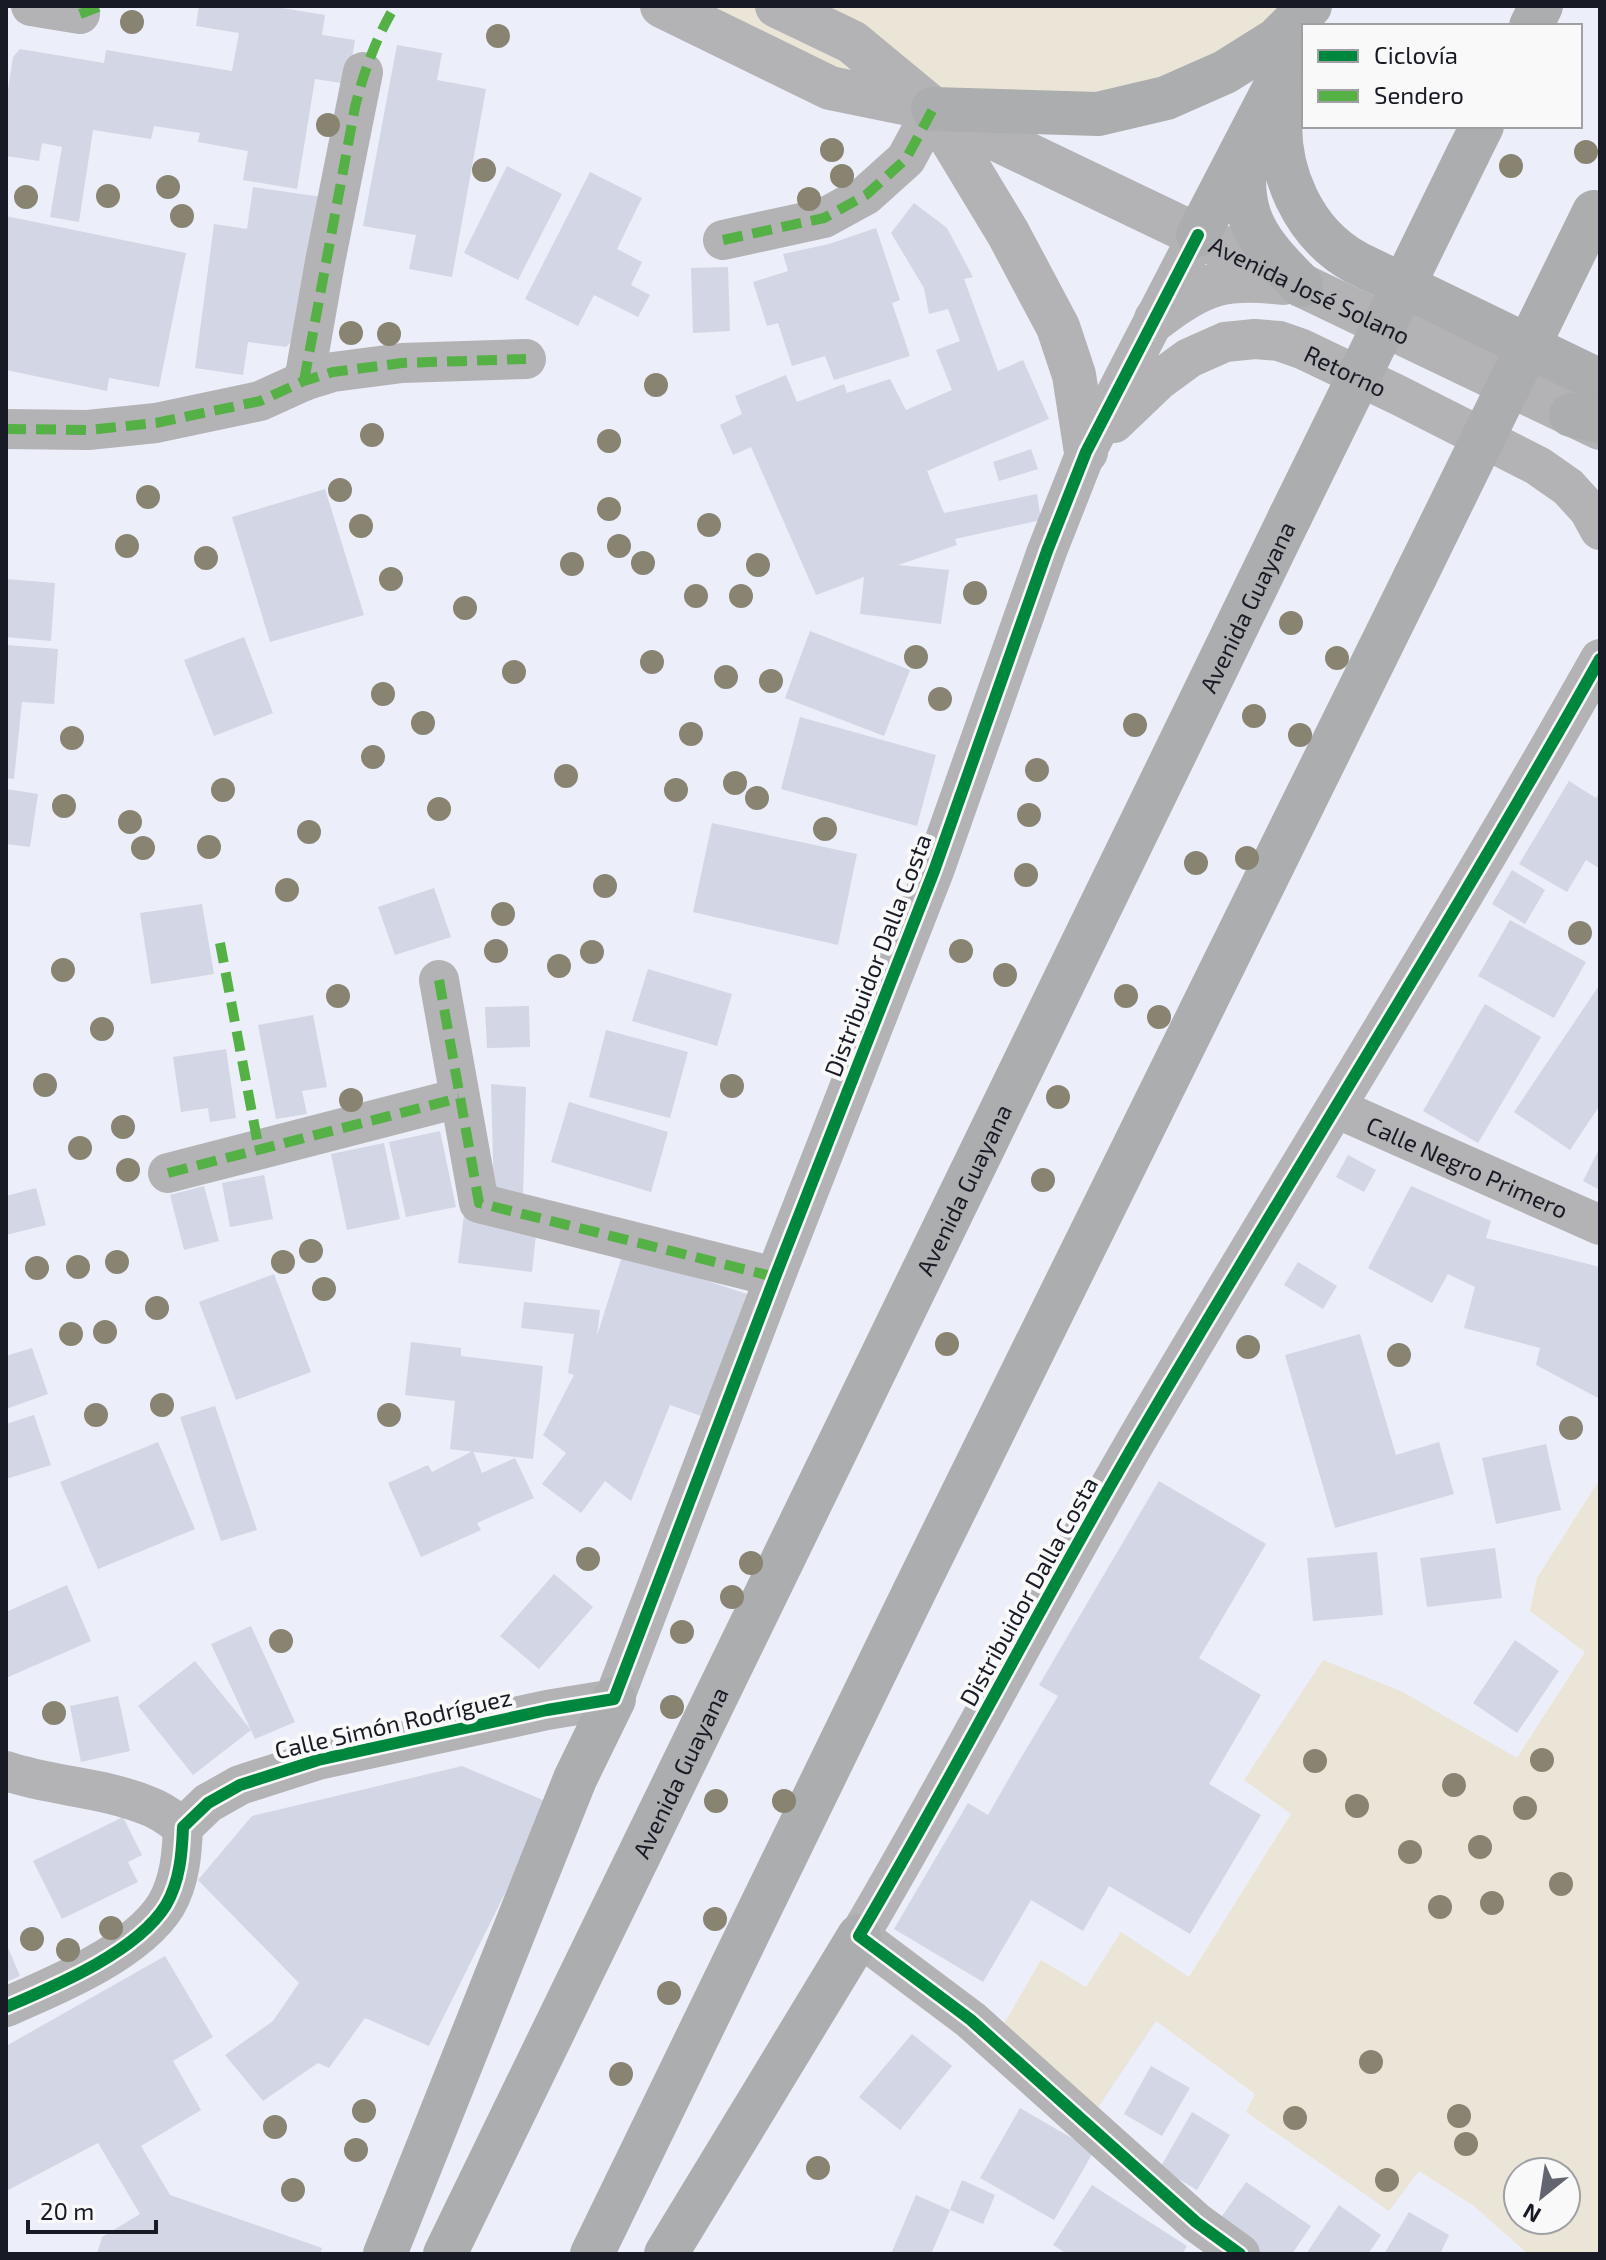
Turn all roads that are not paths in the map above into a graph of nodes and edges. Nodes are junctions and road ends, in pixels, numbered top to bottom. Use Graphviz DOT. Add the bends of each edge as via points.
graph roads {
  1 [pos="31,6"];
  2 [pos="662,6"];
  3 [pos="777,6"];
  4 [pos="1310,6"];
  5 [pos="1319,6"];
  6 [pos="1541,6"];
  7 [pos="80,14"];
  8 [pos="1309,24"];
  9 [pos="1532,24"];
  10 [pos="1301,40"];
  11 [pos="363,72"];
  12 [pos="933,109"];
  13 [pos="1250,135"];
  14 [pos="1475,140"];
  15 [pos="1597,206"];
  16 [pos="1198,235"];
  17 [pos="723,240"];
  18 [pos="1301,285"];
  19 [pos="1156,319"];
  20 [pos="526,359"];
  21 [pos="304,381"];
  22 [pos="1600,381"];
  23 [pos="1593,427"];
  24 [pos="6,429"];
  25 [pos="1086,452"];
  26 [pos="1600,530"];
  27 [pos="1600,659"];
  28 [pos="1600,693"];
  29 [pos="1558,732"];
  30 [pos="439,980"];
  31 [pos="459,1098"];
  32 [pos="1336,1108"];
  33 [pos="168,1173"];
  34 [pos="1600,1225"];
  35 [pos="775,1277"];
  36 [pos="614,1699"];
  37 [pos="6,1771"];
  38 [pos="183,1827"];
  39 [pos="859,1936"];
  40 [pos="6,2007"];
  41 [pos="1225,2250"];
  42 [pos="385,2254"];
  43 [pos="445,2254"];
  44 [pos="592,2254"];
  45 [pos="666,2254"];
  1 -- 7 [label="street"];
  2 -- 12 [label="street, Avenida José Solano" via="830,88"];
  3 -- 12 [label="street, Avenida José Solano" via="852,42"];
  4 -- 12 [label="main road" via="1276,40 1225,72 1166,98 1098,114"];
  5 -- 8 [label="main road"];
  6 -- 9 [label="main road"];
  10 -- 13 [label="main road"];
  10 -- 22 [label="main road" via="1280,110 1282,151 1304,213 1323,240 1357,263"];
  11 -- 21 [label="street"];
  12 -- 16 [label="street, Avenida José Solano"];
  12 -- 17 [label="street" via="906,159 866,195 824,218"];
  12 -- 25 [label="street" via="1058,327 1074,375"];
  13 -- 16 [label="main road"];
  13 -- 18 [label="main road" via="1244,201 1268,251"];
  14 -- 43 [label="main road, Avenida Guayana, bridge"];
  15 -- 44 [label="main road, bridge"];
  16 -- 18 [label="street, Avenida José Solano"];
  16 -- 19 [label="street, Distribuidor Dalla Costa"];
  18 -- 19 [label="street" via="1227,281 1200,289"];
  18 -- 23 [label="street, Avenida José Solano"];
  19 -- 25 [label="street, Distribuidor Dalla Costa"];
  20 -- 21 [label="street" via="402,363"];
  21 -- 24 [label="street" via="260,401 156,423 88,430"];
  25 -- 26 [label="street, Retorno" via="1189,358 1225,342 1279,341 1538,466 1568,487"];
  25 -- 35 [label="street, Distribuidor Dalla Costa" via="934,871"];
  27 -- 29 [label="street, Distribuidor Dalla Costa"];
  28 -- 29 [label="street, Distribuidor Dalla Costa"];
  29 -- 32 [label="street, Distribuidor Dalla Costa"];
  30 -- 31 [label="street"];
  31 -- 33 [label="street"];
  31 -- 35 [label="street" via="479,1203"];
  32 -- 34 [label="street, Calle Negro Primero"];
  32 -- 39 [label="street, Distribuidor Dalla Costa" via="1155,1408"];
  35 -- 36 [label="street, Distribuidor Dalla Costa"];
  36 -- 38 [label="street, Calle Simón Rodríguez" via="318,1760 240,1785 208,1803"];
  36 -- 42 [label="main road" via="575,1779"];
  37 -- 38 [label="street" via="113,1794 153,1807"];
  38 -- 40 [label="street" via="176,1882 165,1906 148,1924 118,1951 74,1977"];
  39 -- 41 [label="street" via="971,2020"];
  39 -- 45 [label="main road"];
}
